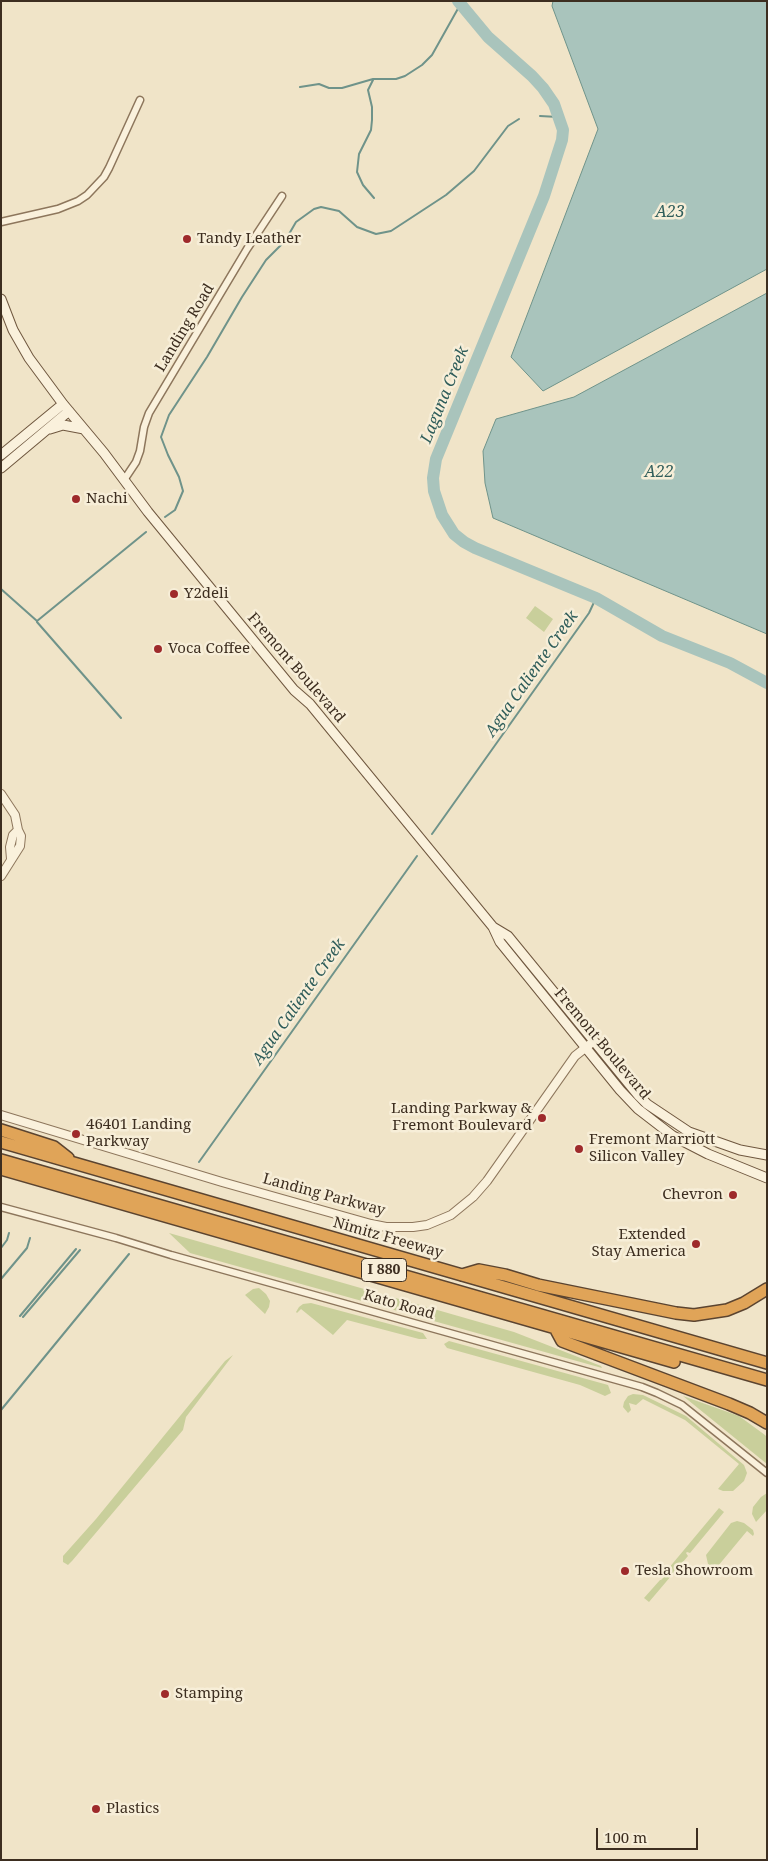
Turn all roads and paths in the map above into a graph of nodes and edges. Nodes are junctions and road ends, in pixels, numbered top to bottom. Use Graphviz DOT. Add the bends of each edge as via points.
graph roads {
  1 [pos="140,100"];
  2 [pos="282,196"];
  3 [pos="1,222"];
  4 [pos="1,299"];
  5 [pos="66,407"];
  6 [pos="84,428"];
  7 [pos="45,431"];
  8 [pos="1,455"];
  9 [pos="1,468"];
  10 [pos="124,480"];
  11 [pos="1,794"];
  12 [pos="1,876"];
  13 [pos="493,927"];
  14 [pos="594,1041"];
  15 [pos="586,1047"];
  16 [pos="1,1115"];
  17 [pos="1,1130"];
  18 [pos="673,1136"];
  19 [pos="700,1136"];
  20 [pos="1,1142"];
  21 [pos="740,1150"];
  22 [pos="708,1154"];
  23 [pos="767,1155"];
  24 [pos="1,1160"];
  25 [pos="71,1161"];
  26 [pos="1,1169"];
  27 [pos="767,1178"];
  28 [pos="1,1207"];
  29 [pos="462,1275"];
  30 [pos="767,1289"];
  31 [pos="555,1328"];
  32 [pos="767,1362"];
  33 [pos="767,1380"];
  34 [pos="767,1388"];
  35 [pos="767,1423"];
  36 [pos="767,1473"];
  1 -- 3 [label="street" via="109,168 88,194 58,209"];
  2 -- 10 [label="street, Landing Road" via="149,413 138,456"];
  4 -- 5 [label="main road, Fremont Boulevard" via="29,358"];
  5 -- 6 [label="main road, Fremont Boulevard"];
  5 -- 7 [label="main road"];
  5 -- 8 [label="main road"];
  6 -- 7 [label="main road" via="63,425"];
  6 -- 10 [label="main road, Fremont Boulevard"];
  7 -- 9 [label="main road"];
  10 -- 13 [label="main road, Fremont Boulevard" via="294,690 310,704"];
  11 -- 12 [label="street" via="15,815 18,830 12,835 12,859"];
  13 -- 14 [label="main road, Fremont Boulevard" via="508,936"];
  13 -- 15 [label="main road, Fremont Boulevard" via="500,942"];
  14 -- 15 [label="street, Landing Parkway"];
  14 -- 19 [label="main road, Fremont Boulevard" via="647,1104"];
  15 -- 16 [label="street, Landing Parkway" via="559,1077 473,1198 451,1215 413,1227 371,1224"];
  15 -- 18 [label="main road, Fremont Boulevard" via="630,1101"];
  17 -- 25 [label="highway" via="54,1147"];
  18 -- 19 [label="main road"];
  18 -- 22 [label="main road, Fremont Boulevard"];
  19 -- 21 [label="main road, Fremont Boulevard"];
  20 -- 25 [label="highway, Nimitz Freeway / I 880"];
  21 -- 22 [label="main road" via="718,1148"];
  21 -- 23 [label="main road, Fremont Boulevard"];
  22 -- 27 [label="main road, Fremont Boulevard"];
  24 -- 33 [label="highway, I 880"];
  25 -- 29 [label="highway, Nimitz Freeway / I 880"];
  26 -- 31 [label="highway, I 880"];
  28 -- 36 [label="street, Kato Road" via="642,1387 682,1405"];
  29 -- 30 [label="highway" via="479,1270 538,1285 694,1315 744,1304"];
  29 -- 32 [label="highway, Nimitz Freeway / I 880"];
  31 -- 34 [label="highway, I 880"];
  31 -- 35 [label="highway" via="562,1341 729,1404"];
}
